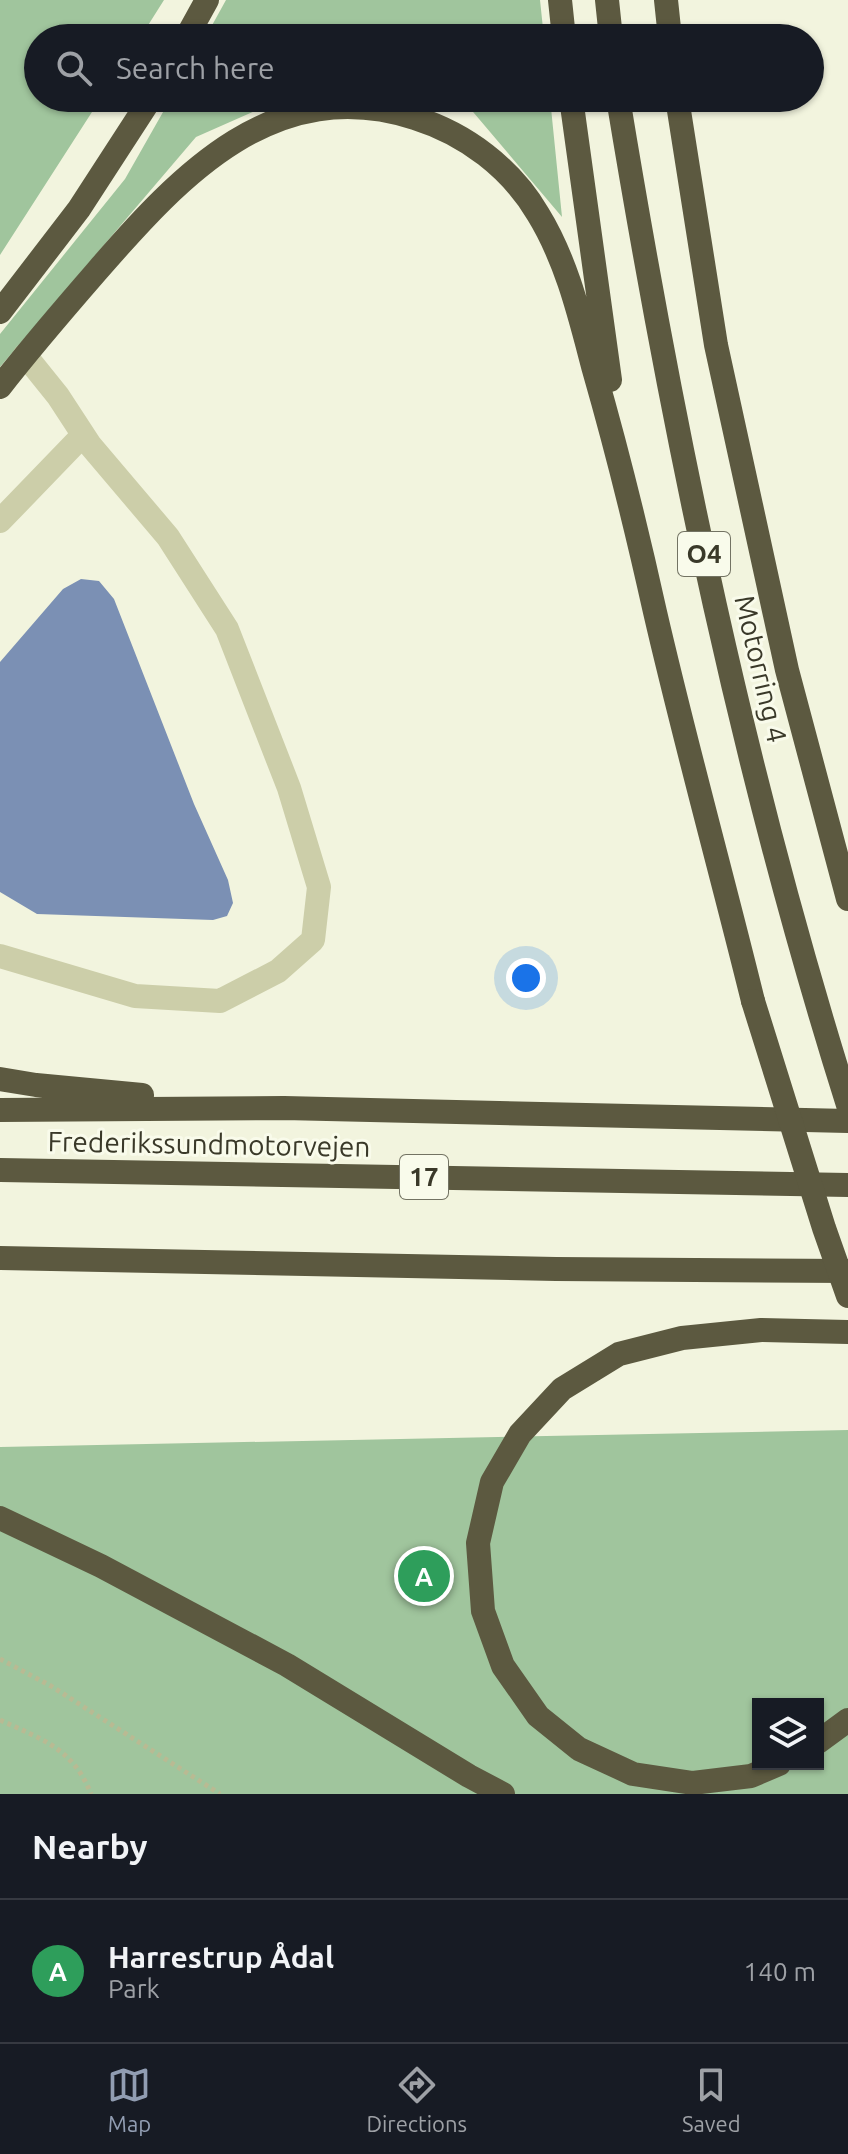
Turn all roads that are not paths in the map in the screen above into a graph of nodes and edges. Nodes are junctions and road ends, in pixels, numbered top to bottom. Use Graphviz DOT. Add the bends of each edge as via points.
graph roads {
  1 [pos="207,0"];
  2 [pos="560,0"];
  3 [pos="607,0"];
  4 [pos="666,0"];
  5 [pos="194,24"];
  6 [pos="563,24"];
  7 [pos="610,24"];
  8 [pos="669,24"];
  9 [pos="142,112"];
  10 [pos="301,112"];
  11 [pos="387,112"];
  12 [pos="573,112"];
  13 [pos="620,112"];
  14 [pos="679,112"];
  15 [pos="0,312"];
  16 [pos="25,355"];
  17 [pos="0,387"];
  18 [pos="83,435"];
  19 [pos="624,477"];
  20 [pos="0,521"];
  21 [pos="848,899"];
  22 [pos="0,956"];
  23 [pos="0,1079"];
  24 [pos="848,1105"];
  25 [pos="284,1108"];
  26 [pos="0,1110"];
  27 [pos="848,1121"];
  28 [pos="0,1170"];
  29 [pos="848,1185"];
  30 [pos="0,1258"];
  31 [pos="848,1271"];
  32 [pos="848,1296"];
  33 [pos="848,1332"];
  34 [pos="0,1518"];
  35 [pos="848,1720"];
  36 [pos="824,1738"];
  37 [pos="765,1770"];
  38 [pos="469,1776"];
  39 [pos="493,1794"];
  40 [pos="503,1794"];
  1 -- 5 [label="highway"];
  2 -- 6 [label="highway"];
  3 -- 7 [label="highway"];
  4 -- 8 [label="highway"];
  9 -- 15 [label="highway" via="79,209"];
  10 -- 16 [label="highway" via="223,148 173,190"];
  11 -- 19 [label="highway" via="455,134 477,147 537,212 569,282"];
  12 -- 19 [label="highway"];
  13 -- 24 [label="highway, Motorring 4 / O4" via="663,358 731,684"];
  14 -- 21 [label="highway, Motorring 4 / O4" via="716,345 787,670"];
  16 -- 17 [label="highway"];
  16 -- 18 [label="lane"];
  18 -- 20 [label="lane"];
  18 -- 22 [label="lane" via="168,537 227,629 289,788 319,887 313,940 278,971 220,1001 135,996"];
  19 -- 32 [label="highway, bridge" via="753,1001"];
  23 -- 25 [label="highway"];
  25 -- 26 [label="highway"];
  25 -- 27 [label="highway"];
  28 -- 29 [label="highway, Frederikssundmotorvejen / 17"];
  30 -- 31 [label="highway"];
  33 -- 37 [label="highway" via="761,1330 682,1338 619,1354 562,1389 520,1434 492,1482 478,1543 483,1611 503,1666 538,1716 579,1749 633,1774 693,1783"];
  34 -- 38 [label="highway" via="273,1658"];
  35 -- 36 [label="highway"];
  38 -- 39 [label="highway"];
  38 -- 40 [label="highway"];
}
